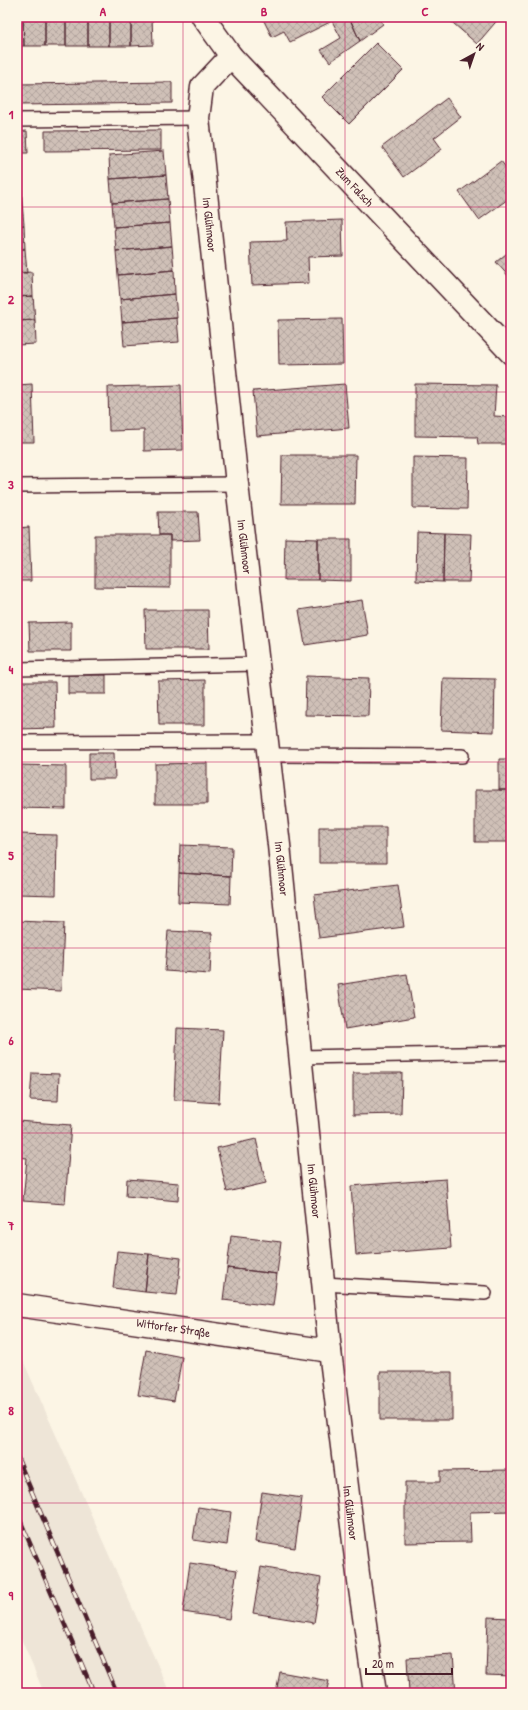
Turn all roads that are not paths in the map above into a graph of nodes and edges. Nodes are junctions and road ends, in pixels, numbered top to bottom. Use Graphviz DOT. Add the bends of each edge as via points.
graph roads {
  1 [pos="202,17"];
  2 [pos="231,56"];
  3 [pos="198,118"];
  4 [pos="17,120"];
  5 [pos="511,353"];
  6 [pos="238,484"];
  7 [pos="17,486"];
  8 [pos="259,664"];
  9 [pos="17,669"];
  10 [pos="17,742"];
  11 [pos="268,748"];
  12 [pos="462,756"];
  13 [pos="511,1054"];
  14 [pos="300,1057"];
  15 [pos="323,1284"];
  16 [pos="485,1293"];
  17 [pos="17,1305"];
  18 [pos="330,1351"];
  19 [pos="375,1693"];
  1 -- 2 [label="street, Zum Falsch"];
  2 -- 3 [label="street, Im Glühmoor" via="202,87"];
  2 -- 5 [label="street, Zum Falsch"];
  3 -- 4 [label="lane"];
  3 -- 6 [label="street, Im Glühmoor"];
  6 -- 7 [label="lane"];
  6 -- 8 [label="street, Im Glühmoor"];
  8 -- 9 [label="lane"];
  8 -- 11 [label="street, Im Glühmoor"];
  10 -- 11 [label="lane"];
  11 -- 12 [label="lane"];
  11 -- 14 [label="street, Im Glühmoor"];
  13 -- 14 [label="lane"];
  14 -- 15 [label="street, Im Glühmoor"];
  15 -- 16 [label="lane"];
  15 -- 18 [label="street, Im Glühmoor"];
  17 -- 18 [label="street, Wittorfer Straße"];
  18 -- 19 [label="street, Im Glühmoor"];
}
